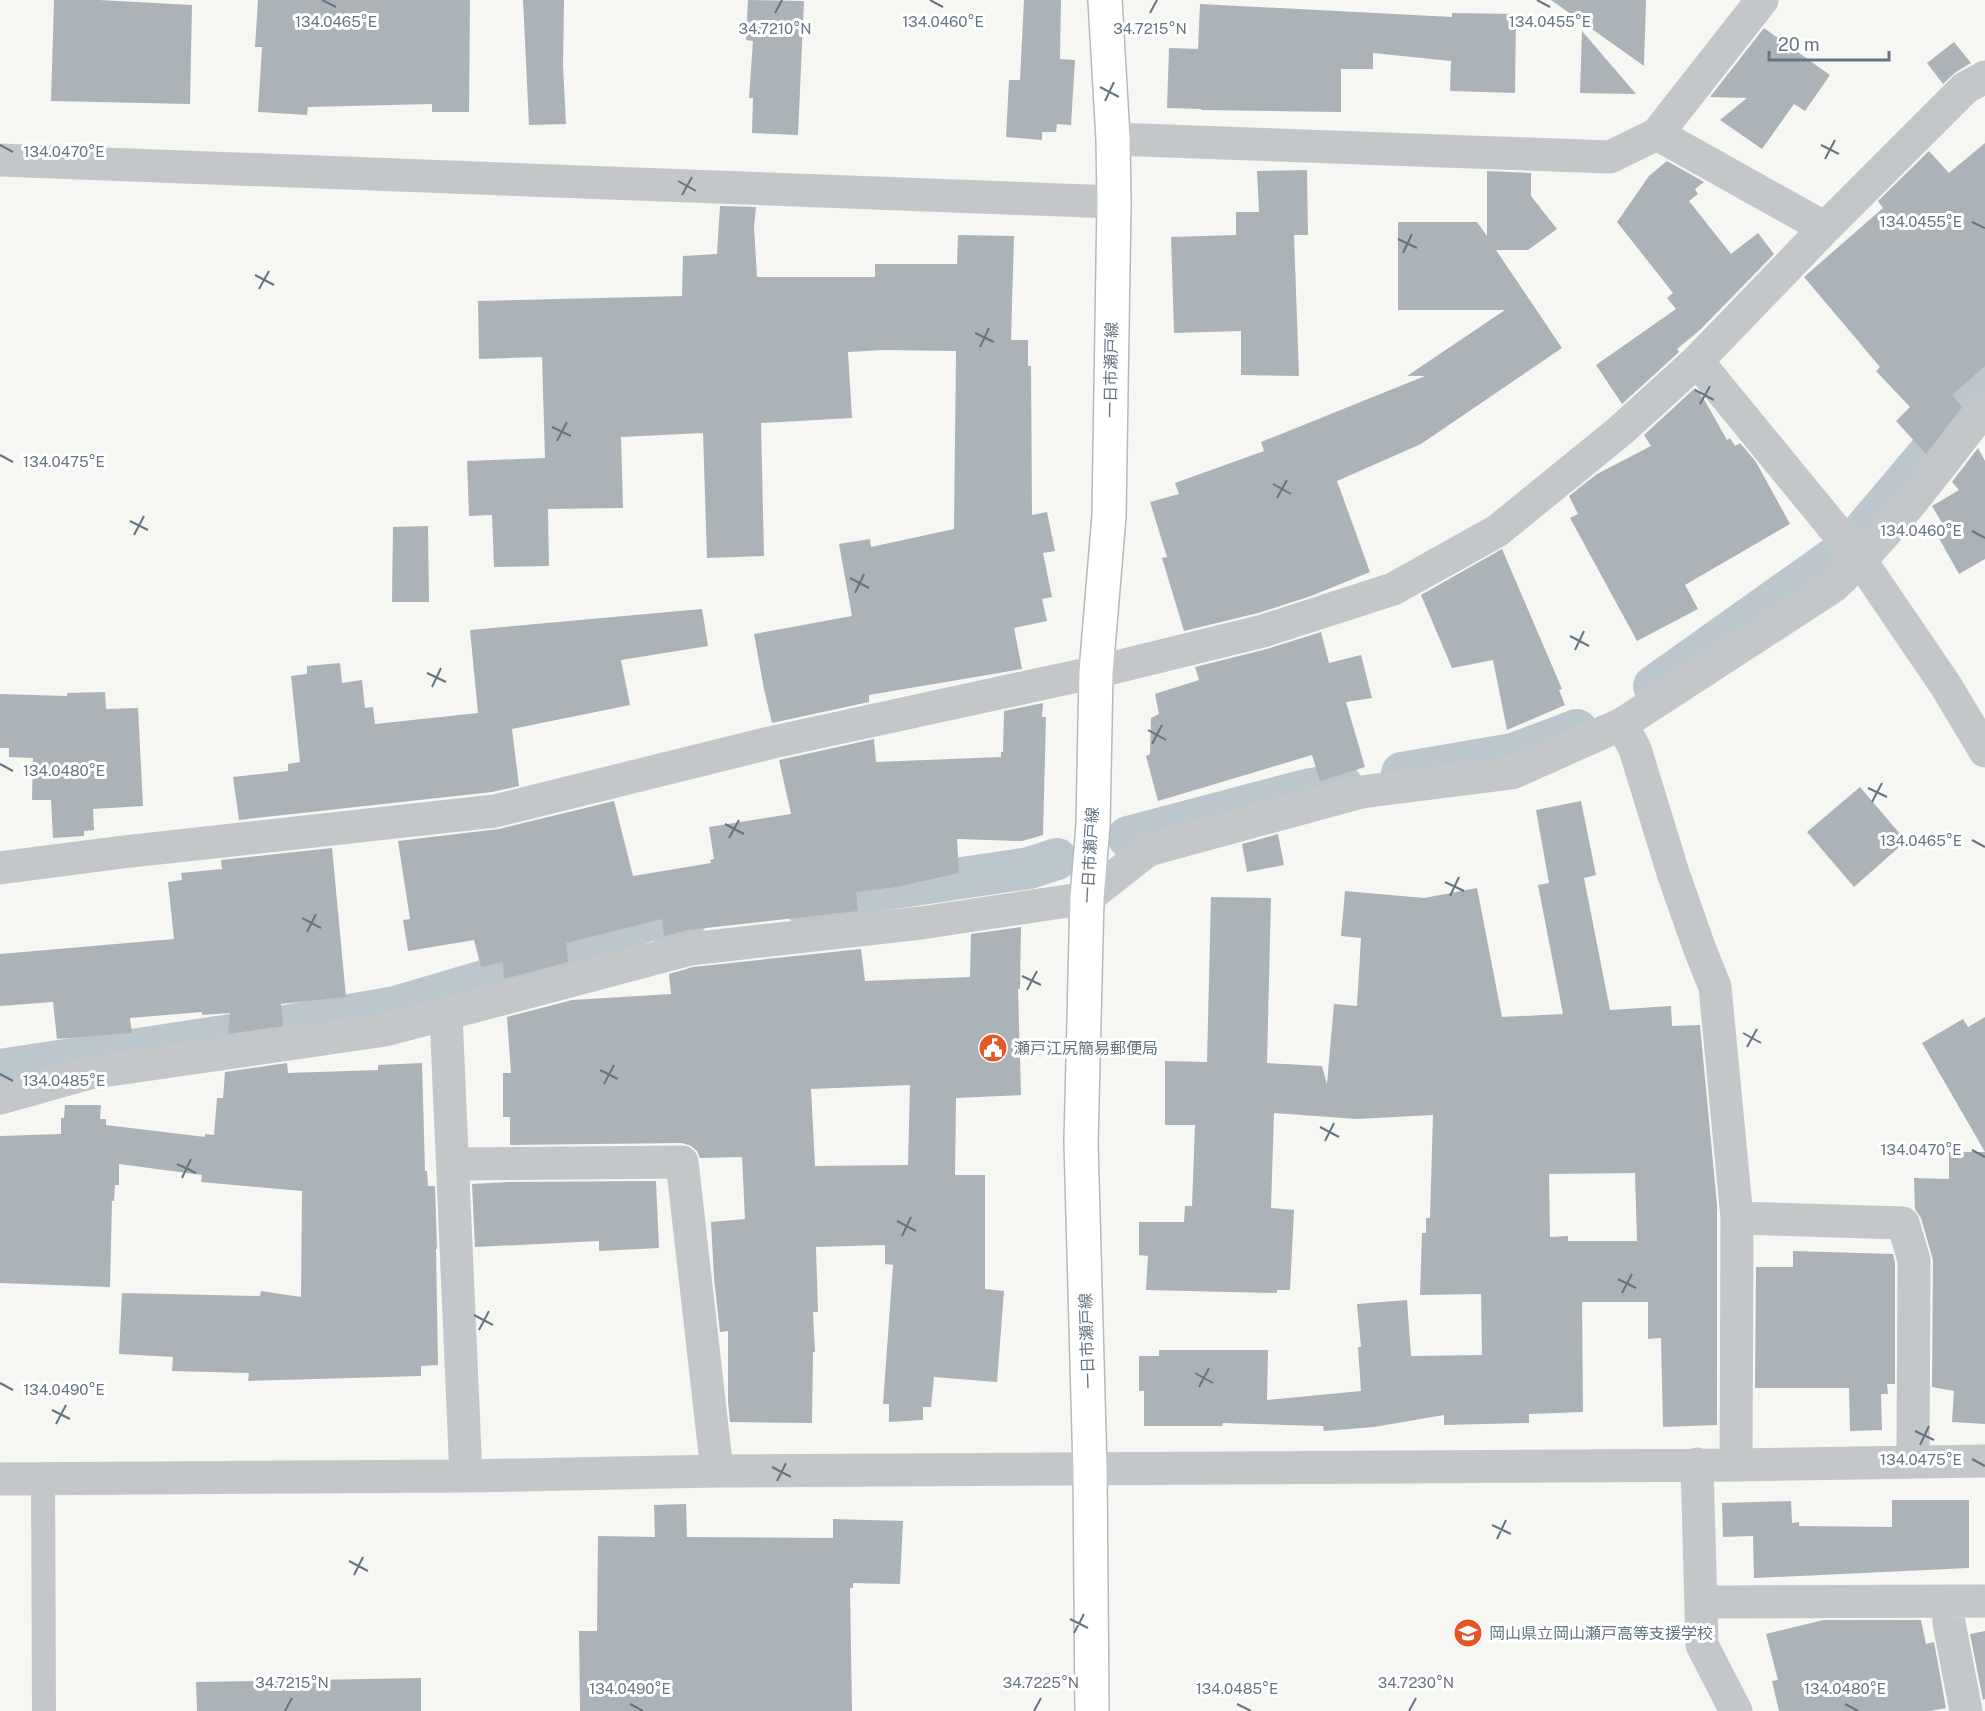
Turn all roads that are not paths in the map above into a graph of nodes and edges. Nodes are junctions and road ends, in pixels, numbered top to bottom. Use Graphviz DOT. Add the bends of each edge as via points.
graph roads {
  1 [pos="1105,0"];
  2 [pos="1762,0"];
  3 [pos="1985,77"];
  4 [pos="1657,134"];
  5 [pos="1113,139"];
  6 [pos="0,160"];
  7 [pos="1114,202"];
  8 [pos="1825,228"];
  9 [pos="1697,361"];
  10 [pos="1985,408"];
  11 [pos="1861,561"];
  12 [pos="1096,672"];
  13 [pos="1622,724"];
  14 [pos="1985,751"];
  15 [pos="0,868"];
  16 [pos="1087,898"];
  17 [pos="446,1015"];
  18 [pos="0,1098"];
  19 [pos="454,1164"];
  20 [pos="1737,1218"];
  21 [pos="1913,1461"];
  22 [pos="1985,1461"];
  23 [pos="1697,1464"];
  24 [pos="1736,1465"];
  25 [pos="1090,1470"];
  26 [pos="717,1471"];
  27 [pos="466,1476"];
  28 [pos="0,1479"];
  29 [pos="43,1479"];
  30 [pos="1985,1601"];
  31 [pos="1701,1602"];
  32 [pos="1948,1602"];
  33 [pos="44,1711"];
  34 [pos="1092,1711"];
  35 [pos="1736,1711"];
  36 [pos="1966,1711"];
  1 -- 5 [label="main road, 一日市瀬戸線"];
  2 -- 4 [label="street"];
  3 -- 8 [label="street" via="1965,88"];
  4 -- 5 [label="street" via="1610,157"];
  4 -- 8 [label="street"];
  5 -- 7 [label="main road, 一日市瀬戸線"];
  6 -- 7 [label="street"];
  7 -- 12 [label="main road, 一日市瀬戸線" via="1109,516"];
  8 -- 9 [label="street"];
  9 -- 11 [label="street"];
  9 -- 12 [label="street" via="1620,431 1497,531 1393,589 1263,631"];
  10 -- 11 [label="street"];
  11 -- 13 [label="street" via="1834,586"];
  11 -- 14 [label="street"];
  12 -- 15 [label="street" via="781,741 495,811"];
  12 -- 16 [label="main road, 一日市瀬戸線" via="1093,825"];
  13 -- 16 [label="street" via="1512,773 1361,792 1148,850"];
  13 -- 20 [label="street" via="1635,749 1673,873 1715,987"];
  16 -- 17 [label="street" via="921,923 690,949"];
  16 -- 25 [label="main road, 一日市瀬戸線" via="1081,1142"];
  17 -- 18 [label="street" via="385,1030 89,1073"];
  17 -- 19 [label="street"];
  19 -- 26 [label="street" via="682,1162"];
  19 -- 27 [label="street"];
  20 -- 21 [label="street" via="1903,1224 1914,1260"];
  20 -- 24 [label="street"];
  21 -- 22 [label="street"];
  21 -- 24 [label="street"];
  23 -- 24 [label="street"];
  23 -- 25 [label="street"];
  23 -- 31 [label="street"];
  25 -- 26 [label="street"];
  25 -- 34 [label="main road, 一日市瀬戸線"];
  26 -- 27 [label="street"];
  27 -- 29 [label="street"];
  28 -- 29 [label="street"];
  29 -- 33 [label="lane"];
  30 -- 32 [label="street"];
  31 -- 32 [label="street"];
  31 -- 35 [label="street" via="1702,1645"];
  32 -- 36 [label="street"];
}
